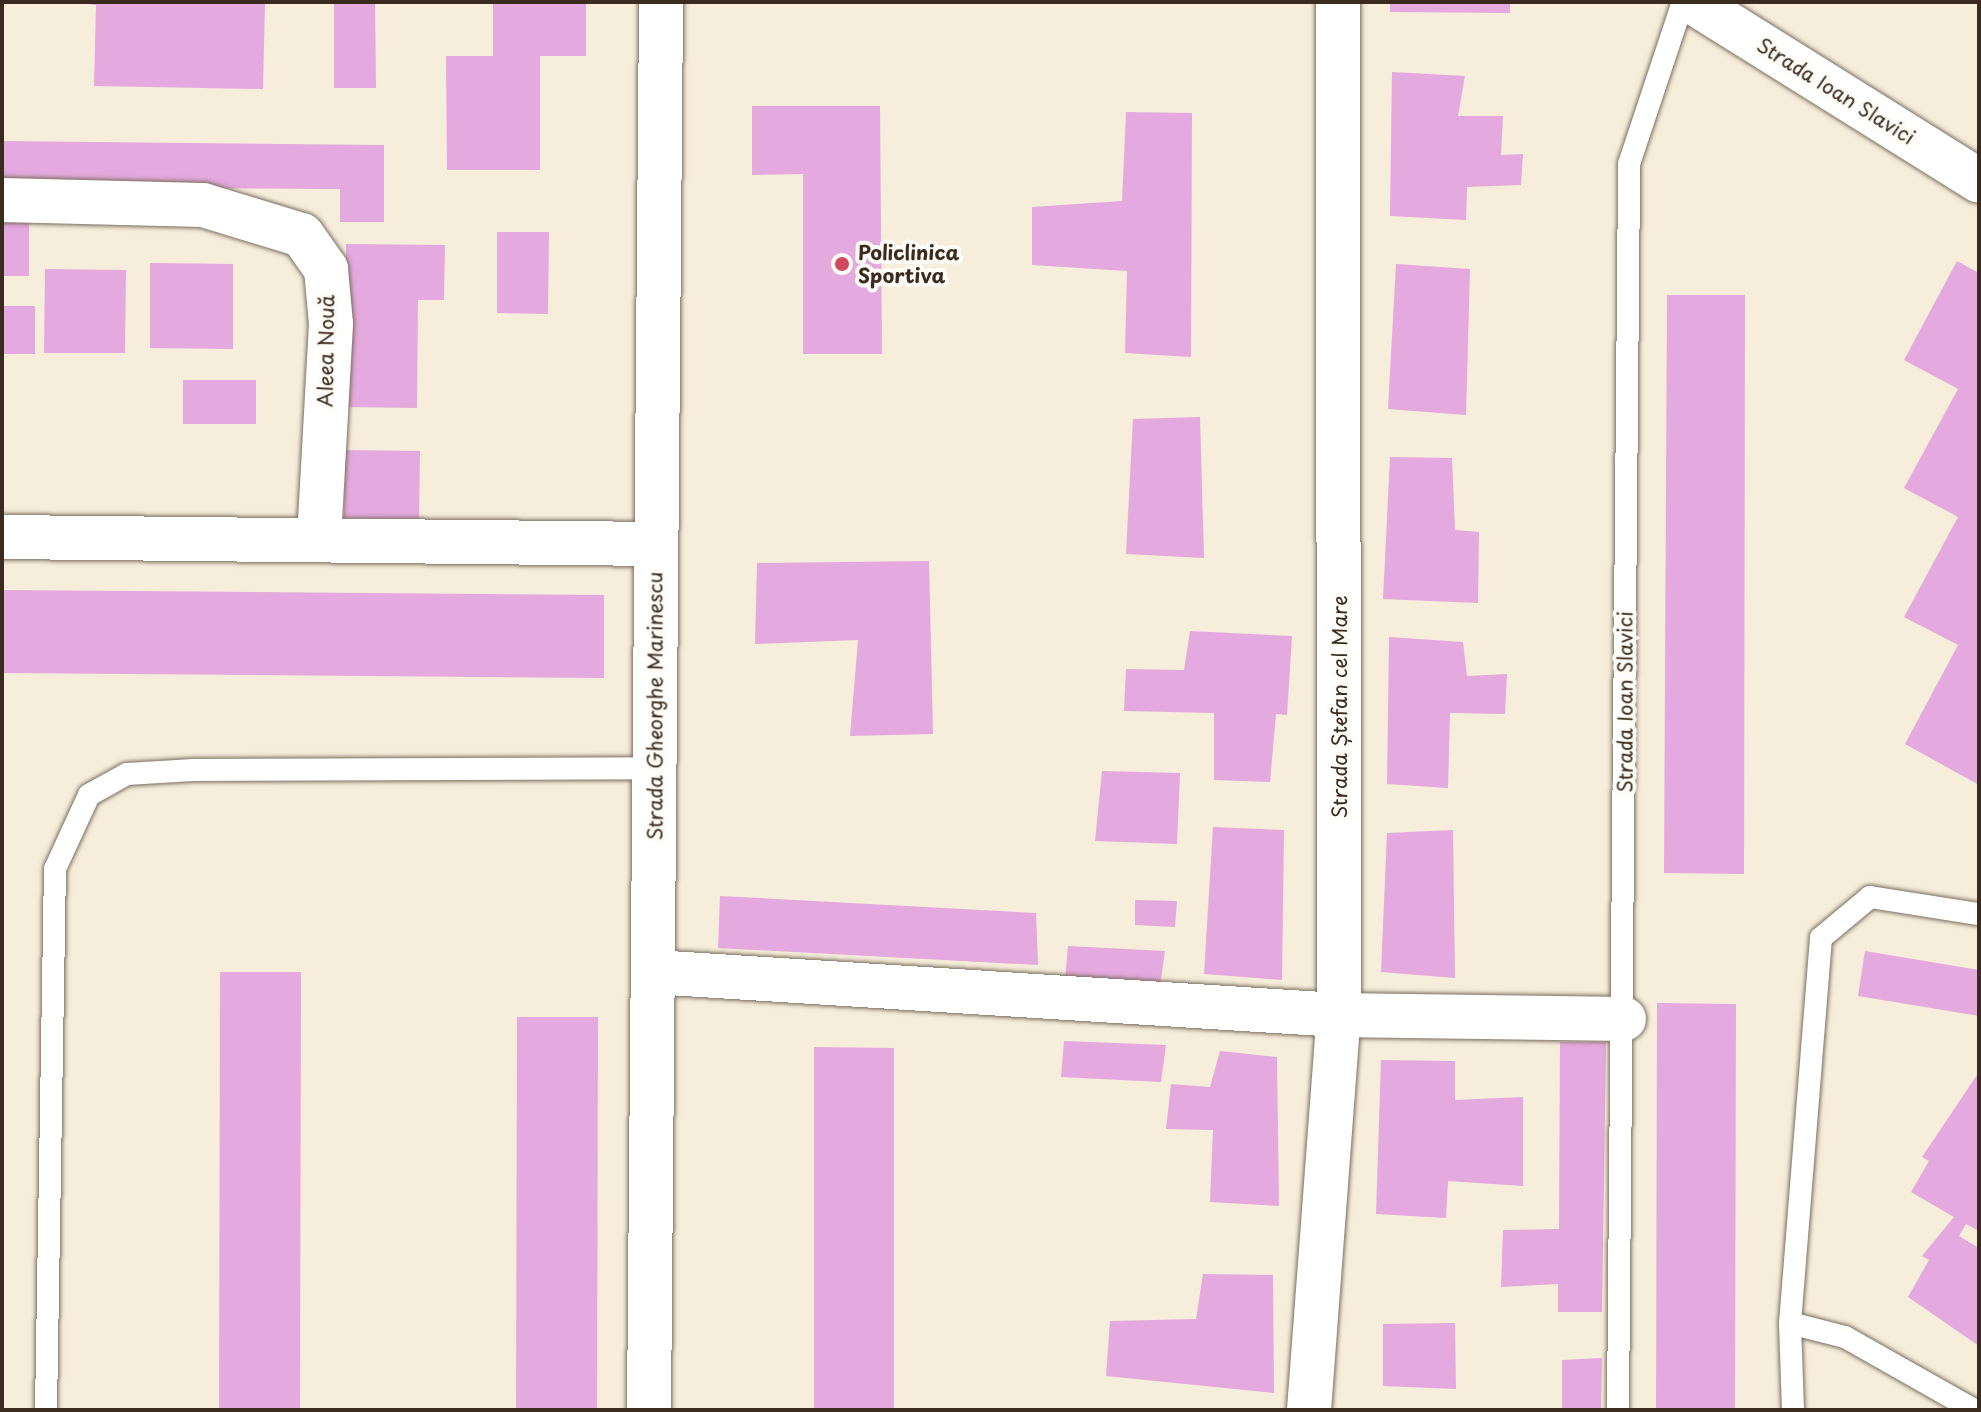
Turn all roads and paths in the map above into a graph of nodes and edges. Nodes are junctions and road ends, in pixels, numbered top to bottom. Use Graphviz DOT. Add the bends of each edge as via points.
graph roads {
  1 [pos="661,2"];
  2 [pos="1338,2"];
  3 [pos="1683,2"];
  4 [pos="1693,2"];
  5 [pos="1979,181"];
  6 [pos="2,200"];
  7 [pos="2,537"];
  8 [pos="319,540"];
  9 [pos="656,544"];
  10 [pos="655,768"];
  11 [pos="1979,914"];
  12 [pos="653,972"];
  13 [pos="1339,1015"];
  14 [pos="1624,1019"];
  15 [pos="1790,1323"];
  16 [pos="46,1410"];
  17 [pos="649,1410"];
  18 [pos="1309,1410"];
  19 [pos="1618,1410"];
  20 [pos="1793,1410"];
  21 [pos="1974,1410"];
  1 -- 9 [label="street, Strada Gheorghe Marinescu"];
  2 -- 13 [label="street, Strada Ștefan cel Mare"];
  3 -- 14 [label="lane, Strada Ioan Slavici" via="1629,164"];
  4 -- 5 [label="street, Strada Ioan Slavici"];
  6 -- 8 [label="street, Aleea Nouă" via="203,205 302,235 326,269 331,324"];
  7 -- 8 [label="street"];
  8 -- 9 [label="street"];
  9 -- 10 [label="street, Strada Gheorghe Marinescu"];
  10 -- 12 [label="street, Strada Gheorghe Marinescu"];
  10 -- 16 [label="lane" via="193,770 127,774 89,795 55,869"];
  11 -- 15 [label="lane" via="1870,897 1821,938"];
  12 -- 13 [label="street"];
  12 -- 17 [label="street, Strada Gheorghe Marinescu"];
  13 -- 14 [label="street"];
  13 -- 18 [label="street, Strada Ștefan cel Mare"];
  14 -- 19 [label="lane, Strada Ioan Slavici"];
  15 -- 20 [label="lane"];
  15 -- 21 [label="lane" via="1845,1337"];
}
